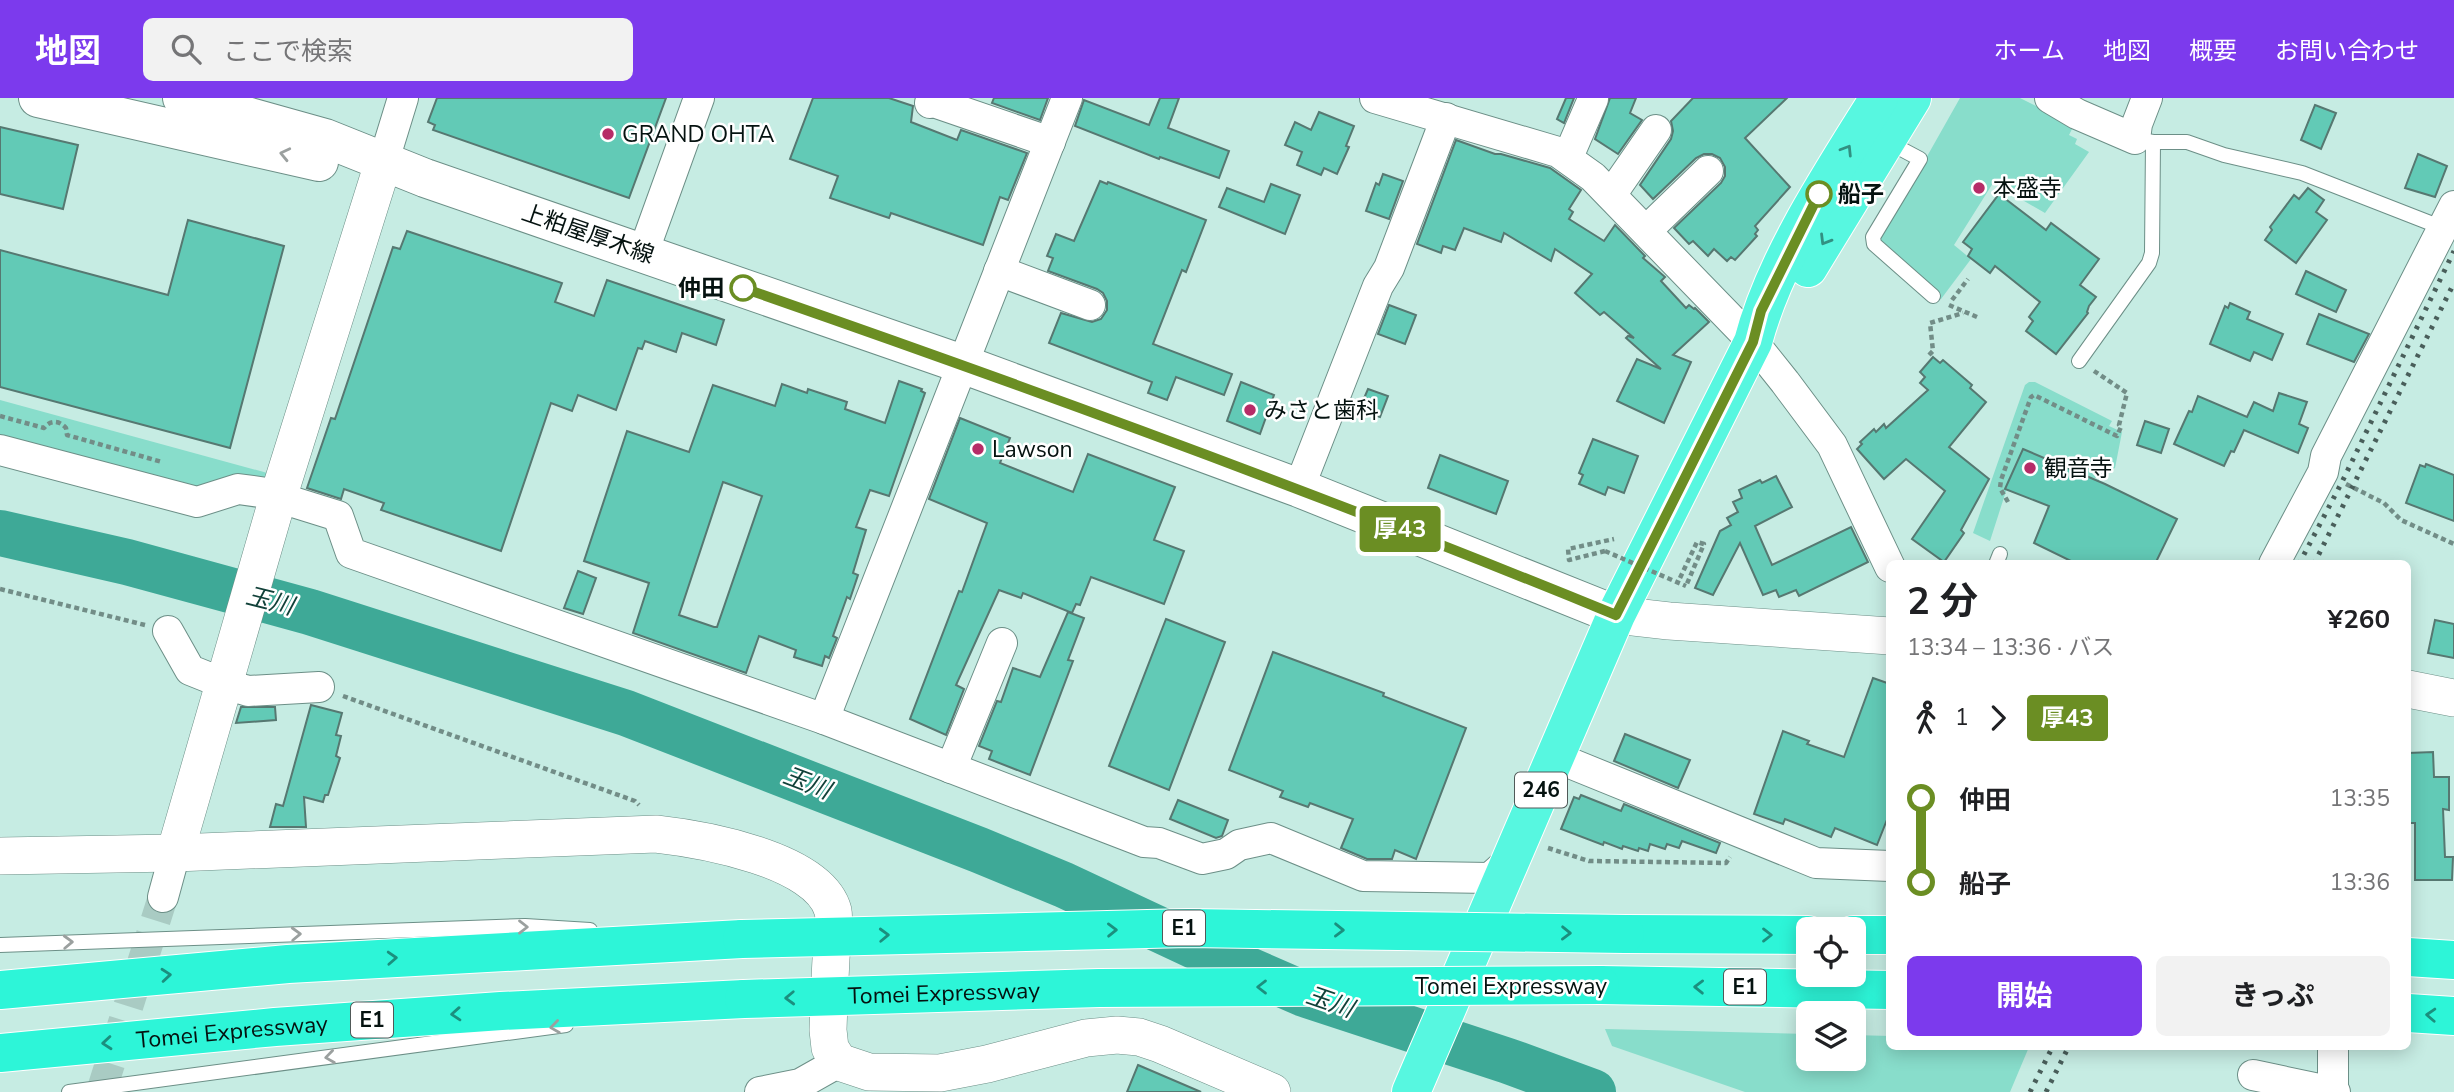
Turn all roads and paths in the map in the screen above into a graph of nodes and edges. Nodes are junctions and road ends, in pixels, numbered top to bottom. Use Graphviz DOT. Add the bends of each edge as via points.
graph roads {
  1 [pos="38,98"];
  2 [pos="181,98"];
  3 [pos="403,98"];
  4 [pos="699,98"];
  5 [pos="1067,98"];
  6 [pos="1375,98"];
  7 [pos="1879,98"];
  8 [pos="1912,98"];
  9 [pos="2050,98"];
  10 [pos="2147,98"];
  11 [pos="1593,99"];
  12 [pos="929,103"];
  13 [pos="1446,118"];
  14 [pos="1657,130"];
  15 [pos="1885,140"];
  16 [pos="2144,140"];
  17 [pos="1050,142"];
  18 [pos="1567,157"];
  19 [pos="382,167"];
  20 [pos="1709,171"];
  21 [pos="1611,195"];
  22 [pos="2448,229"];
  23 [pos="1647,230"];
  24 [pos="643,253"];
  25 [pos="999,271"];
  26 [pos="1933,296"];
  27 [pos="1090,305"];
  28 [pos="1948,305"];
  29 [pos="1963,313"];
  30 [pos="1977,317"];
  31 [pos="1753,342"];
  32 [pos="1929,355"];
  33 [pos="2079,361"];
  34 [pos="962,364"];
  35 [pos="0,416"];
  36 [pos="0,450"];
  37 [pos="166,463"];
  38 [pos="2323,472"];
  39 [pos="1299,488"];
  40 [pos="2008,502"];
  41 [pos="275,507"];
  42 [pos="1614,539"];
  43 [pos="2454,544"];
  44 [pos="1887,560"];
  45 [pos="2276,560"];
  46 [pos="1680,578"];
  47 [pos="0,589"];
  48 [pos="1616,615"];
  49 [pos="167,631"];
  50 [pos="1886,636"];
  51 [pos="1002,643"];
  52 [pos="226,679"];
  53 [pos="319,687"];
  54 [pos="2411,690"];
  55 [pos="2454,698"];
  56 [pos="824,719"];
  57 [pos="1555,757"];
  58 [pos="951,768"];
  59 [pos="645,835"];
  60 [pos="1736,848"];
  61 [pos="4,853"];
  62 [pos="175,853"];
  63 [pos="1510,860"];
  64 [pos="1886,866"];
  65 [pos="163,897"];
  66 [pos="1796,935"];
  67 [pos="1866,935"];
  68 [pos="1886,936"];
  69 [pos="742,939"];
  70 [pos="0,945"];
  71 [pos="2411,957"];
  72 [pos="2454,960"];
  73 [pos="0,990"];
  74 [pos="1886,990"];
  75 [pos="744,999"];
  76 [pos="2411,1013"];
  77 [pos="2454,1016"];
  78 [pos="2333,1050"];
  79 [pos="0,1053"];
  80 [pos="839,1062"];
  81 [pos="2253,1075"];
  82 [pos="807,1088"];
  83 [pos="1412,1089"];
  84 [pos="69,1092"];
  85 [pos="760,1092"];
  86 [pos="1272,1092"];
  87 [pos="2334,1092"];
  19 -- 1 [label="main road, 上粕屋厚木線, one-way" via="322,163"];
  2 -- 19 [label="main road, 上粕屋厚木線" via="325,138"];
  3 -- 19 [label="street"];
  4 -- 24 [label="street"];
  5 -- 17 [label="street"];
  6 -- 13 [label="street"];
  31 -- 7 [label="highway, 246, one-way" via="1766,301 1819,194"];
  8 -- 15 [label="highway, 246"];
  9 -- 16 [label="street" via="2077,114"];
  10 -- 16 [label="street" via="2137,124"];
  11 -- 18 [label="street"];
  12 -- 17 [label="street"];
  13 -- 18 [label="street"];
  13 -- 39 [label="street"];
  14 -- 21 [label="street"];
  15 -- 26 [label="lane" via="1920,159 1873,237 1874,244"];
  15 -- 31 [label="highway, 246, one-way" via="1788,300"];
  16 -- 22 [label="lane" via="2187,142 2302,173"];
  16 -- 33 [label="lane" via="2152,253"];
  17 -- 25 [label="street"];
  18 -- 21 [label="street"];
  19 -- 24 [label="main road, 上粕屋厚木線"];
  19 -- 41 [label="street"];
  20 -- 23 [label="street"];
  21 -- 23 [label="street"];
  22 -- 38 [label="street" via="2326,456"];
  23 -- 31 [label="street"];
  24 -- 34 [label="main road, 上粕屋厚木線"];
  25 -- 27 [label="street"];
  25 -- 34 [label="street"];
  28 -- 29 [label="path"];
  29 -- 30 [label="path"];
  29 -- 32 [label="path" via="1930,323 1933,351"];
  31 -- 44 [label="street" via="1832,445"];
  31 -- 48 [label="highway, 246"];
  33 -- 40 [label="path" via="2127,393 2117,436 2034,395 2001,480"];
  34 -- 39 [label="main road, 上粕屋厚木線"];
  34 -- 56 [label="street"];
  35 -- 37 [label="path" via="44,428 58,422 67,435"];
  36 -- 41 [label="street" via="197,502 238,489 267,493"];
  38 -- 43 [label="path" via="2384,503 2401,520"];
  38 -- 45 [label="street"];
  39 -- 48 [label="main road, 上粕屋厚木線"];
  41 -- 52 [label="street"];
  41 -- 56 [label="street" via="293,502 338,516 351,553"];
  42 -- 46 [label="path, bridge" via="1568,549 1569,560 1605,551 1686,586 1704,544 1697,542"];
  47 -- 49 [label="path"];
  48 -- 50 [label="street"];
  48 -- 57 [label="highway, 246"];
  49 -- 52 [label="street" via="190,670"];
  51 -- 58 [label="street"];
  52 -- 53 [label="street" via="248,691"];
  52 -- 62 [label="street"];
  53 -- 59 [label="path" via="635,801 642,810"];
  54 -- 55 [label="street"];
  56 -- 58 [label="street"];
  57 -- 63 [label="highway, 246"];
  57 -- 64 [label="street" via="1816,863"];
  58 -- 63 [label="street" via="1144,842 1202,859 1271,838 1363,876 1490,877"];
  59 -- 62 [label="street"];
  59 -- 80 [label="street" via="696,838 744,850 798,873 820,888 833,911 828,1030 830,1048"];
  60 -- 63 [label="path" via="1726,863 1589,861 1549,848"];
  61 -- 62 [label="street"];
  62 -- 65 [label="street"];
  63 -- 83 [label="highway, 246"];
  69 -- 66 [label="highway, E1, one-way, bridge" via="1188,928"];
  67 -- 68 [label="highway"];
  70 -- 69 [label="lane, one-way" via="525,926"];
  73 -- 69 [label="highway, E1, one-way" via="288,964"];
  71 -- 72 [label="highway"];
  74 -- 75 [label="highway, Tomei Expressway / E1, one-way, bridge" via="1600,985 1113,988"];
  75 -- 79 [label="highway, Tomei Expressway / E1, one-way" via="275,1027"];
  75 -- 84 [label="lane, one-way"];
  77 -- 76 [label="highway, one-way"];
  78 -- 87 [label="street"];
  80 -- 82 [label="street"];
  80 -- 86 [label="street" via="869,1072 940,1073 1086,1038 1117,1035 1160,1044"];
  81 -- 87 [label="street"];
  82 -- 85 [label="street"];
}
